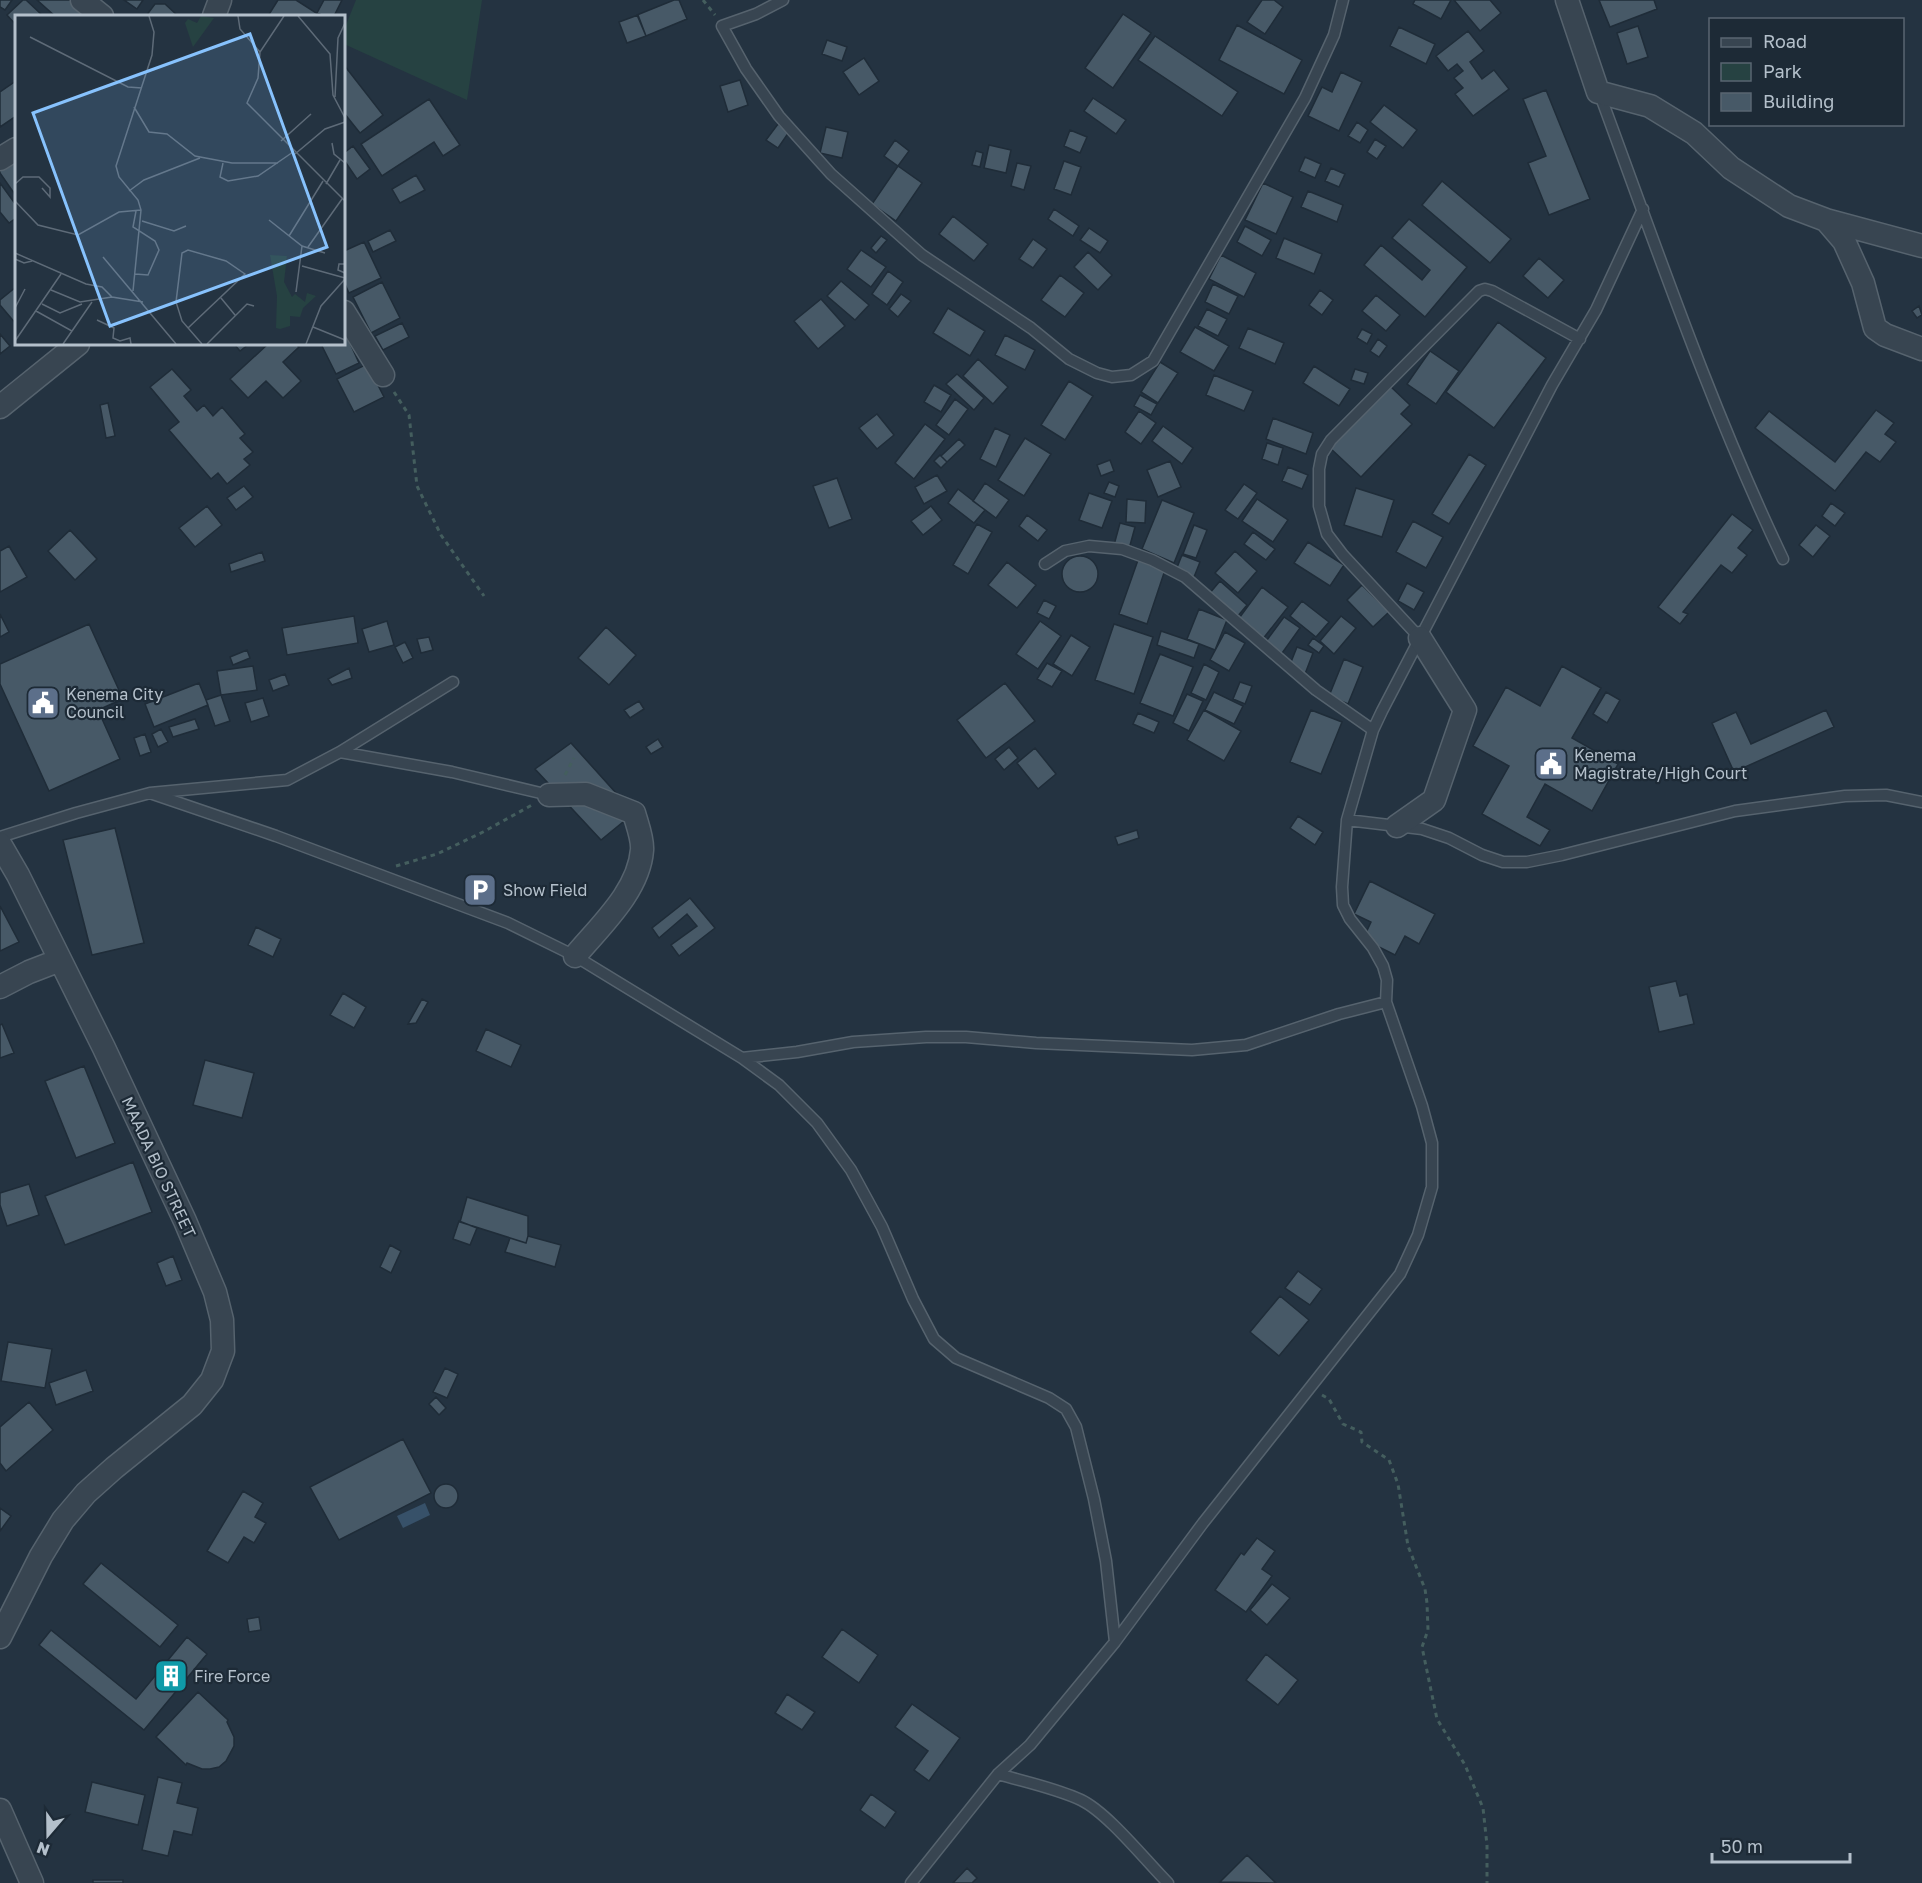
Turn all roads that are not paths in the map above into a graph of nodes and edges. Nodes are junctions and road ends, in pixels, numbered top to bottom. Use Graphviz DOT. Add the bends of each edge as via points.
graph roads {
  1 [pos="82,0"];
  2 [pos="220,0"];
  3 [pos="783,0"];
  4 [pos="1343,0"];
  5 [pos="1568,0"];
  6 [pos="101,15"];
  7 [pos="214,15"];
  8 [pos="1599,92"];
  9 [pos="15,150"];
  10 [pos="0,159"];
  11 [pos="1642,209"];
  12 [pos="1826,220"];
  13 [pos="1922,246"];
  14 [pos="345,314"];
  15 [pos="1580,339"];
  16 [pos="77,345"];
  17 [pos="1922,349"];
  18 [pos="383,375"];
  19 [pos="0,407"];
  20 [pos="1783,559"];
  21 [pos="1045,564"];
  22 [pos="1420,638"];
  23 [pos="453,682"];
  24 [pos="1373,730"];
  25 [pos="340,752"];
  26 [pos="150,794"];
  27 [pos="549,795"];
  28 [pos="1922,802"];
  29 [pos="1347,820"];
  30 [pos="1397,826"];
  31 [pos="0,837"];
  32 [pos="0,844"];
  33 [pos="575,956"];
  34 [pos="60,960"];
  35 [pos="0,987"];
  36 [pos="1386,1002"];
  37 [pos="742,1058"];
  38 [pos="0,1637"];
  39 [pos="1115,1642"];
  40 [pos="998,1774"];
  41 [pos="0,1810"];
  42 [pos="32,1883"];
  43 [pos="910,1883"];
  44 [pos="1168,1883"];
  1 -- 6 [label="street"];
  2 -- 7 [label="street"];
  3 -- 4 [label="lane" via="722,26 778,116 831,174 922,255 1070,359 1112,378 1131,375 1153,361 1305,98 1334,35"];
  5 -- 8 [label="street"];
  8 -- 11 [label="lane"];
  8 -- 12 [label="street" via="1650,106 1694,133 1731,168 1789,206"];
  9 -- 10 [label="street"];
  11 -- 15 [label="lane"];
  11 -- 20 [label="lane" via="1747,482"];
  12 -- 13 [label="street"];
  12 -- 17 [label="street" via="1844,241 1863,283 1875,328"];
  14 -- 18 [label="street"];
  15 -- 22 [label="lane" via="1552,384"];
  15 -- 22 [label="lane" via="1492,291 1479,291 1330,440 1322,454 1319,506 1327,534"];
  16 -- 19 [label="street"];
  21 -- 24 [label="lane" via="1065,550 1089,546 1122,549 1161,564 1185,577 1316,690"];
  22 -- 24 [label="lane"];
  22 -- 30 [label="street" via="1465,710 1434,800"];
  23 -- 25 [label="lane"];
  24 -- 29 [label="lane"];
  25 -- 26 [label="lane" via="287,780"];
  25 -- 27 [label="lane"];
  26 -- 31 [label="lane"];
  26 -- 33 [label="lane" via="426,891 508,923"];
  27 -- 33 [label="street" via="586,794 634,813 642,849 635,878"];
  28 -- 30 [label="lane" via="1886,795 1845,796 1735,811 1527,861 1503,862 1449,838"];
  29 -- 30 [label="lane"];
  29 -- 36 [label="lane" via="1343,905 1383,966"];
  32 -- 34 [label="street, MAADA BIO STREET"];
  33 -- 37 [label="lane"];
  34 -- 35 [label="street"];
  34 -- 38 [label="street, MAADA BIO STREET" via="105,1048 215,1292 222,1320 223,1351 212,1380 192,1405 114,1468 63,1520"];
  36 -- 37 [label="lane" via="1246,1045 1192,1050 926,1037 853,1042"];
  36 -- 39 [label="lane" via="1432,1143 1432,1187 1418,1235 1400,1274 1203,1523"];
  37 -- 39 [label="lane" via="780,1085 817,1123 851,1170 934,1339 957,1358 1066,1408 1076,1427 1094,1498"];
  39 -- 40 [label="lane" via="1030,1745"];
  40 -- 43 [label="lane"];
  40 -- 44 [label="lane" via="1083,1801 1104,1816"];
  41 -- 42 [label="street"];
}
